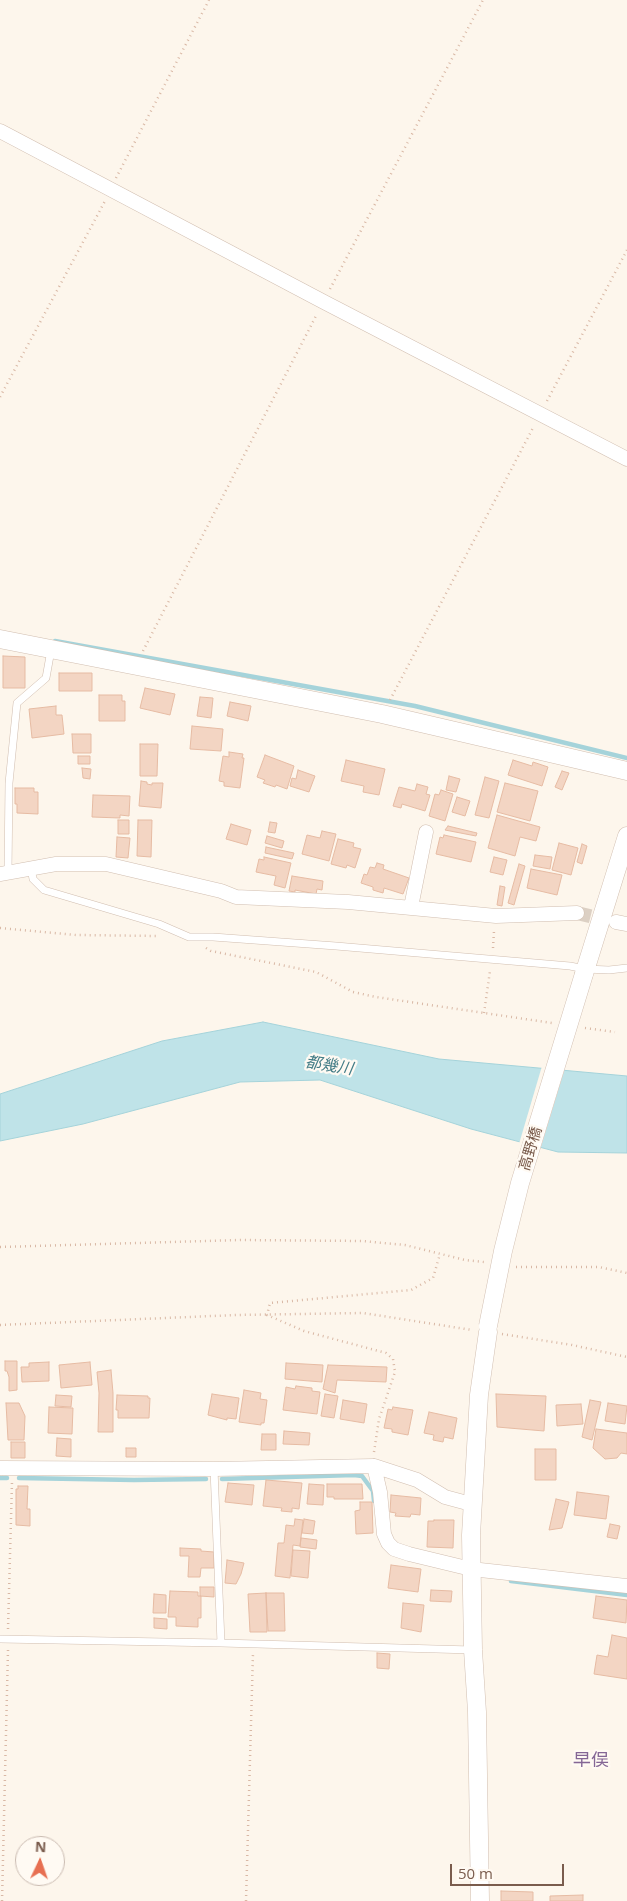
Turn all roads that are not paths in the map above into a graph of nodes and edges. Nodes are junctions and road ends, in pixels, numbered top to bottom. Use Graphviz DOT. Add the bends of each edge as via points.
graph roads {
  1 [pos="0,130"];
  2 [pos="627,459"];
  3 [pos="0,639"];
  4 [pos="51,649"];
  5 [pos="627,772"];
  6 [pos="426,832"];
  7 [pos="627,836"];
  8 [pos="31,868"];
  9 [pos="4,874"];
  10 [pos="411,907"];
  11 [pos="577,913"];
  12 [pos="627,968"];
  13 [pos="584,971"];
  14 [pos="374,1466"];
  15 [pos="6,1468"];
  16 [pos="214,1469"];
  17 [pos="471,1504"];
  18 [pos="471,1569"];
  19 [pos="627,1586"];
  20 [pos="0,1640"];
  21 [pos="221,1643"];
  22 [pos="473,1650"];
  23 [pos="480,1901"];
  1 -- 2 [label="street"];
  3 -- 4 [label="street"];
  4 -- 5 [label="street" via="382,714"];
  4 -- 9 [label="lane" via="46,678 17,703"];
  6 -- 10 [label="street"];
  7 -- 13 [label="street, 高野橋"];
  8 -- 9 [label="street"];
  8 -- 10 [label="street" via="56,864 106,864 236,897"];
  8 -- 13 [label="lane" via="33,879 44,890 159,924 189,938 365,948"];
  10 -- 11 [label="street" via="496,916"];
  12 -- 13 [label="lane"];
  13 -- 17 [label="street, 高野橋, bridge" via="520,1183 503,1251 487,1331"];
  14 -- 16 [label="street"];
  14 -- 17 [label="street" via="417,1480 445,1498"];
  14 -- 18 [label="street" via="388,1543 394,1549 409,1554"];
  15 -- 16 [label="street"];
  16 -- 21 [label="lane"];
  17 -- 18 [label="street, 高野橋"];
  18 -- 19 [label="street"];
  18 -- 22 [label="street, 高野橋"];
  20 -- 21 [label="lane"];
  21 -- 22 [label="lane"];
  22 -- 23 [label="street, 高野橋"];
}
